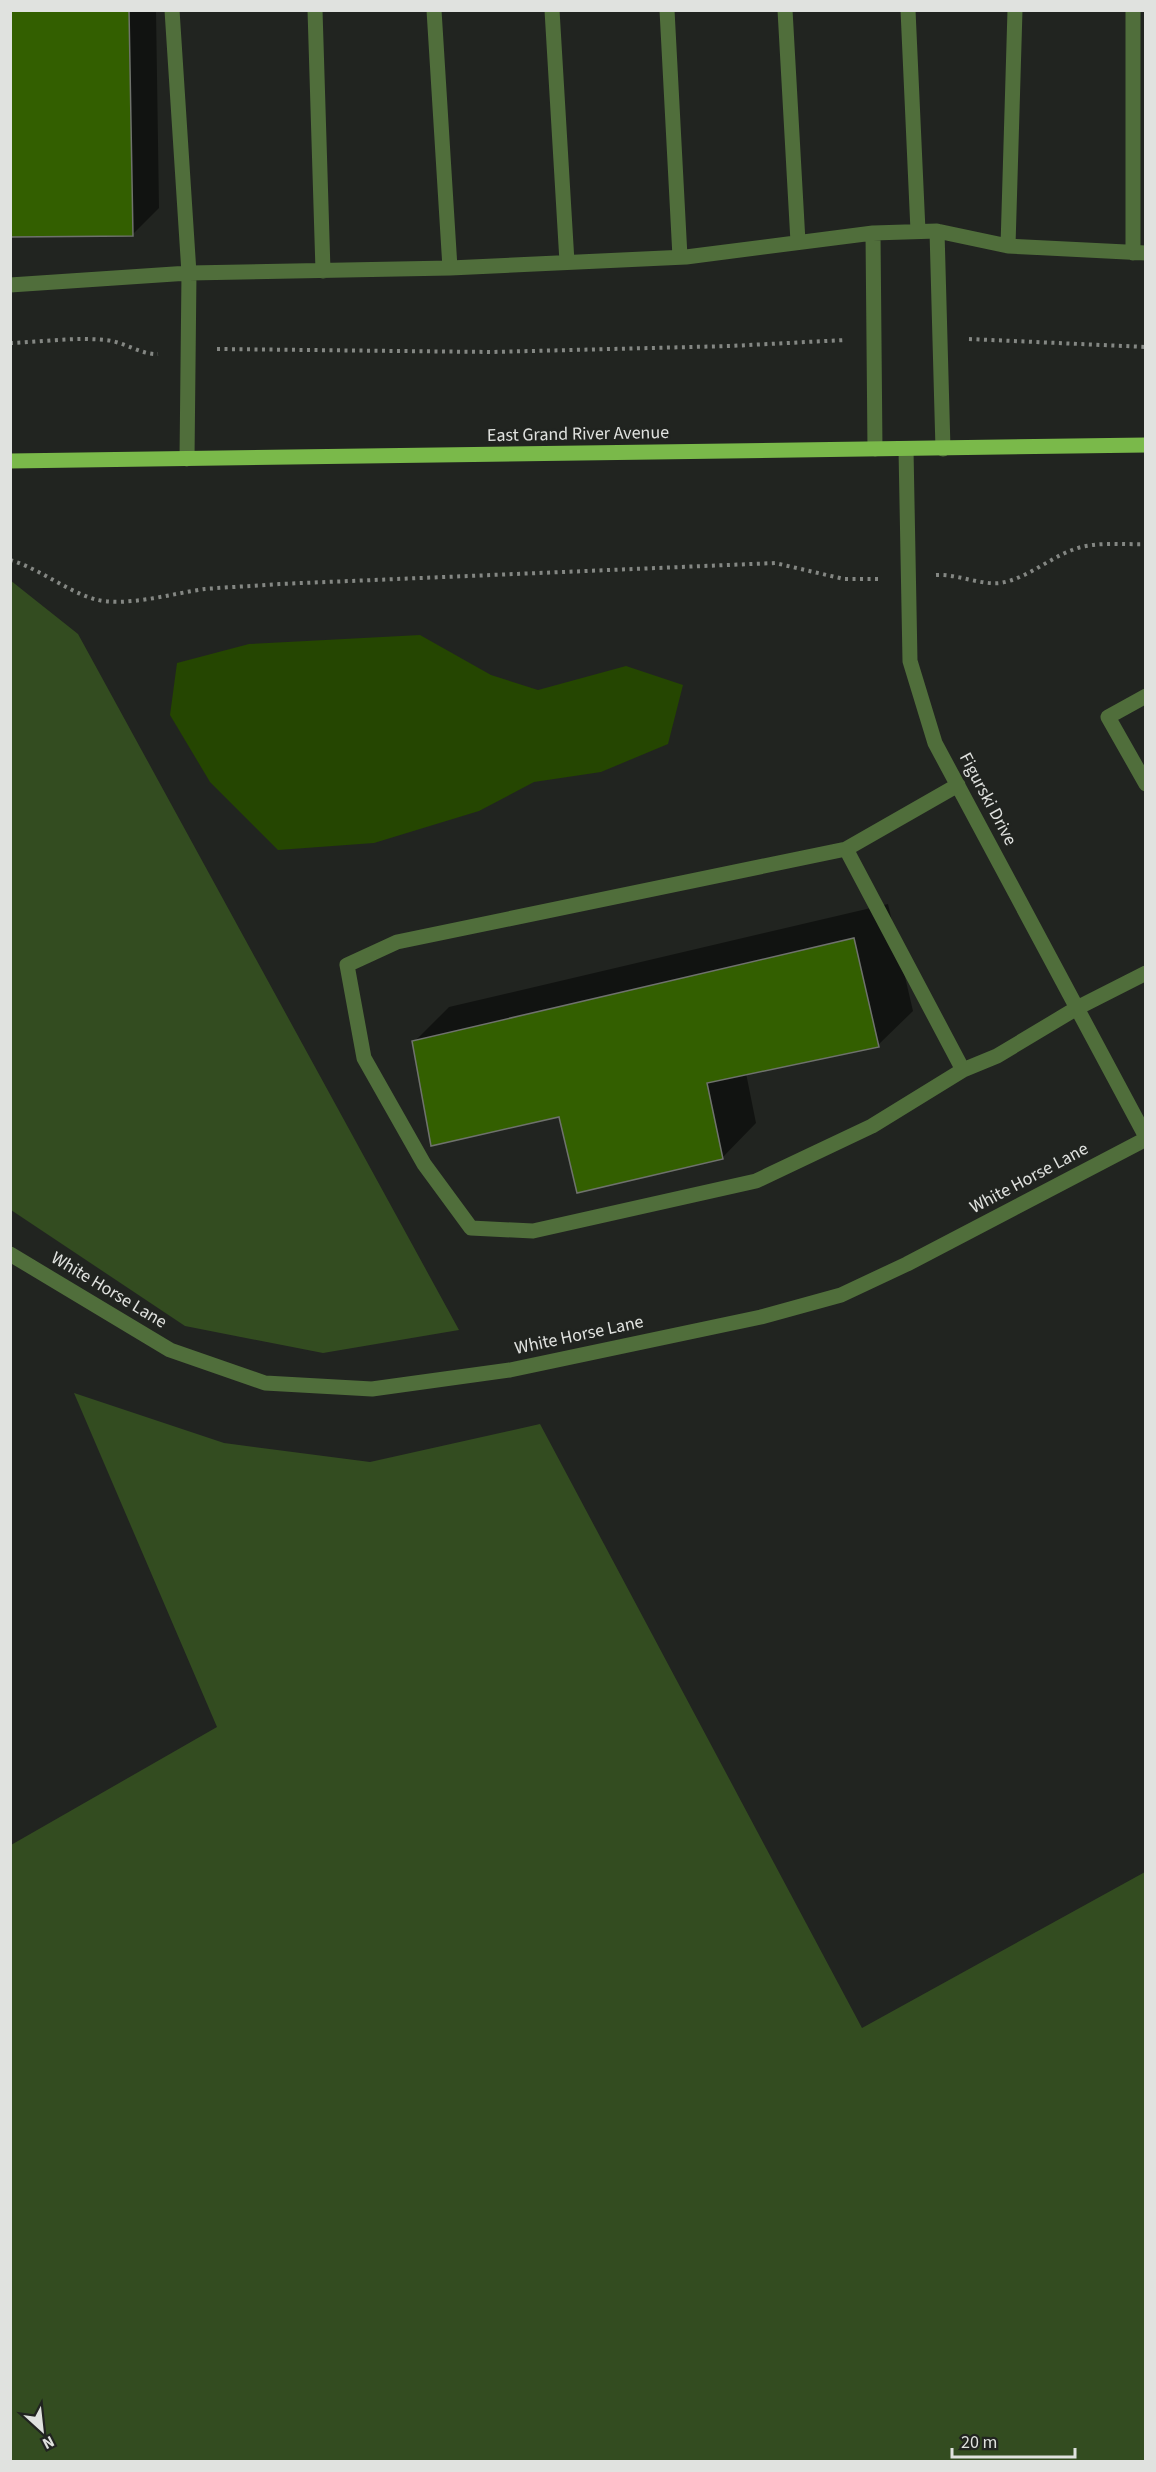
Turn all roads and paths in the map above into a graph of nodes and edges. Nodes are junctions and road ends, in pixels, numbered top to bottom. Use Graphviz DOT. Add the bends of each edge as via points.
graph roads {
  1 [pos="172,10"];
  2 [pos="315,10"];
  3 [pos="434,10"];
  4 [pos="552,10"];
  5 [pos="667,10"];
  6 [pos="785,10"];
  7 [pos="908,10"];
  8 [pos="1015,10"];
  9 [pos="1133,10"];
  10 [pos="918,231"];
  11 [pos="937,231"];
  12 [pos="873,233"];
  13 [pos="798,242"];
  14 [pos="1008,246"];
  15 [pos="1139,253"];
  16 [pos="680,256"];
  17 [pos="567,262"];
  18 [pos="450,268"];
  19 [pos="323,271"];
  20 [pos="189,273"];
  21 [pos="10,285"];
  22 [pos="963,339"];
  23 [pos="845,340"];
  24 [pos="10,343"];
  25 [pos="1146,346"];
  26 [pos="229,348"];
  27 [pos="151,354"];
  28 [pos="1146,445"];
  29 [pos="876,449"];
  30 [pos="906,449"];
  31 [pos="943,449"];
  32 [pos="187,459"];
  33 [pos="10,461"];
  34 [pos="1146,544"];
  35 [pos="10,560"];
  36 [pos="948,574"];
  37 [pos="868,580"];
  38 [pos="1146,696"];
  39 [pos="1146,784"];
  40 [pos="958,785"];
  41 [pos="846,849"];
  42 [pos="1146,973"];
  43 [pos="1077,1008"];
  44 [pos="963,1070"];
  45 [pos="1146,1138"];
  46 [pos="10,1254"];
  1 -- 20 [label="street"];
  2 -- 19 [label="street"];
  3 -- 18 [label="street"];
  4 -- 17 [label="street"];
  5 -- 16 [label="street"];
  6 -- 13 [label="street"];
  7 -- 10 [label="street"];
  8 -- 14 [label="street"];
  9 -- 15 [label="street"];
  10 -- 11 [label="street"];
  10 -- 12 [label="street"];
  11 -- 14 [label="street"];
  11 -- 31 [label="street"];
  12 -- 13 [label="street"];
  12 -- 29 [label="street"];
  13 -- 16 [label="street"];
  14 -- 15 [label="street"];
  16 -- 17 [label="street"];
  17 -- 18 [label="street"];
  18 -- 19 [label="street"];
  19 -- 20 [label="street"];
  20 -- 21 [label="street"];
  20 -- 32 [label="street"];
  22 -- 25 [label="path"];
  23 -- 26 [label="path" via="502,351"];
  24 -- 27 [label="path" via="104,339 124,342"];
  28 -- 31 [label="main road, East Grand River Avenue"];
  29 -- 30 [label="main road, East Grand River Avenue"];
  29 -- 32 [label="main road, East Grand River Avenue"];
  30 -- 31 [label="main road, East Grand River Avenue"];
  30 -- 40 [label="street, Figurski Drive" via="910,662 935,742"];
  32 -- 33 [label="main road, East Grand River Avenue"];
  34 -- 36 [label="path" via="1073,549 1000,583"];
  35 -- 37 [label="path" via="96,600 121,601 279,584 775,563 844,579"];
  38 -- 39 [label="street" via="1108,717"];
  40 -- 41 [label="street"];
  40 -- 43 [label="street, Figurski Drive"];
  41 -- 44 [label="street"];
  41 -- 44 [label="street" via="397,942 347,964 364,1058 424,1164 471,1228 533,1232 756,1181 872,1126"];
  42 -- 43 [label="street"];
  43 -- 44 [label="street" via="998,1056"];
  43 -- 45 [label="street, Figurski Drive"];
  45 -- 46 [label="street, White Horse Lane" via="907,1264 840,1295 761,1317 521,1367 372,1389 266,1383 170,1350"];
}
